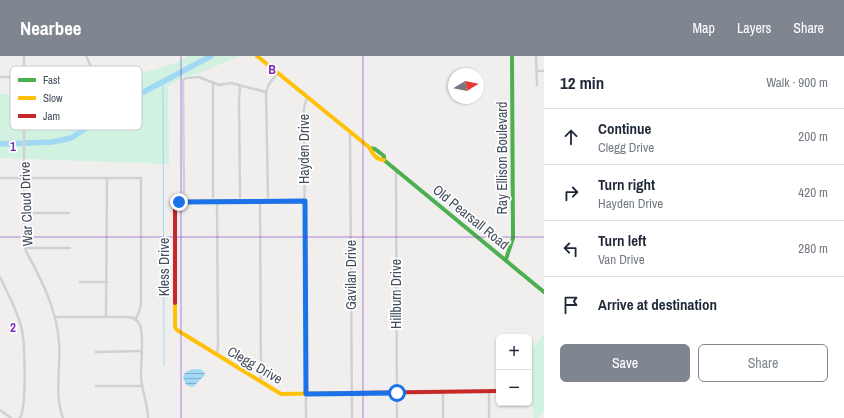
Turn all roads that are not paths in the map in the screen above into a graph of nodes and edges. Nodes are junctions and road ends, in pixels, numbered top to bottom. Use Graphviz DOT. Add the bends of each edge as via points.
graph roads {
  1 [pos="86,56"];
  2 [pos="257,56"];
  3 [pos="512,56"];
  4 [pos="536,56"];
  5 [pos="91,66"];
  6 [pos="536,71"];
  7 [pos="544,71"];
  8 [pos="278,73"];
  9 [pos="213,83"];
  10 [pos="537,85"];
  11 [pos="240,86"];
  12 [pos="266,92"];
  13 [pos="307,96"];
  14 [pos="24,130"];
  15 [pos="350,132"];
  16 [pos="396,170"];
  17 [pos="0,178"];
  18 [pos="25,178"];
  19 [pos="106,178"];
  20 [pos="213,197"];
  21 [pos="240,197"];
  22 [pos="268,197"];
  23 [pos="184,198"];
  24 [pos="305,201"];
  25 [pos="217,202"];
  26 [pos="260,202"];
  27 [pos="24,213"];
  28 [pos="69,213"];
  29 [pos="25,248"];
  30 [pos="70,248"];
  31 [pos="506,259"];
  32 [pos="0,277"];
  33 [pos="80,282"];
  34 [pos="106,282"];
  35 [pos="544,292"];
  36 [pos="106,316"];
  37 [pos="55,317"];
  38 [pos="135,320"];
  39 [pos="176,329"];
  40 [pos="141,351"];
  41 [pos="96,352"];
  42 [pos="216,355"];
  43 [pos="261,382"];
  44 [pos="96,386"];
  45 [pos="142,386"];
  46 [pos="496,391"];
  47 [pos="443,392"];
  48 [pos="489,392"];
  49 [pos="351,393"];
  50 [pos="397,393"];
  51 [pos="306,394"];
  52 [pos="0,410"];
  53 [pos="11,418"];
  54 [pos="20,418"];
  55 [pos="63,418"];
  56 [pos="148,418"];
  57 [pos="306,418"];
  58 [pos="352,418"];
  59 [pos="397,418"];
  60 [pos="444,418"];
  61 [pos="489,418"];
  1 -- 5 [label="street"];
  2 -- 8 [label="street, Old Pearsall Road"];
  3 -- 31 [label="street, Ray Ellison Boulevard" via="513,238"];
  4 -- 6 [label="street"];
  6 -- 7 [label="street"];
  6 -- 10 [label="street"];
  8 -- 12 [label="street"];
  8 -- 13 [label="street, Old Pearsall Road"];
  9 -- 11 [label="street"];
  9 -- 20 [label="street"];
  9 -- 23 [label="street" via="199,77 183,80"];
  11 -- 12 [label="street"];
  11 -- 21 [label="street"];
  12 -- 22 [label="street"];
  13 -- 15 [label="street, Old Pearsall Road"];
  13 -- 24 [label="street, Hayden Drive" via="304,108"];
  14 -- 18 [label="street, War Cloud Drive"];
  15 -- 16 [label="street, Old Pearsall Road" via="370,148 371,153"];
  15 -- 49 [label="street, Gavilan Drive"];
  16 -- 31 [label="street, Old Pearsall Road"];
  16 -- 50 [label="street, Hillburn Drive"];
  17 -- 18 [label="street"];
  18 -- 19 [label="street"];
  18 -- 27 [label="street, War Cloud Drive"];
  19 -- 34 [label="street"];
  19 -- 38 [label="street" via="141,178 141,303"];
  24 -- 26 [label="street"];
  24 -- 51 [label="street, Hayden Drive"];
  25 -- 26 [label="street"];
  25 -- 39 [label="street, Kless Drive" via="175,204"];
  25 -- 42 [label="street"];
  26 -- 43 [label="street"];
  27 -- 28 [label="street"];
  27 -- 29 [label="street, War Cloud Drive"];
  29 -- 30 [label="street"];
  29 -- 37 [label="street, War Cloud Drive"];
  31 -- 35 [label="street, Old Pearsall Road"];
  32 -- 54 [label="street" via="23,333 24,408"];
  33 -- 34 [label="street"];
  34 -- 36 [label="street"];
  36 -- 37 [label="street"];
  36 -- 38 [label="street" via="130,317"];
  37 -- 55 [label="street, War Cloud Drive" via="59,342 59,400"];
  38 -- 40 [label="street" via="141,329"];
  39 -- 42 [label="street, Clegg Drive"];
  40 -- 41 [label="street"];
  40 -- 45 [label="street"];
  42 -- 43 [label="street, Clegg Drive"];
  43 -- 51 [label="street, Clegg Drive" via="280,393"];
  44 -- 45 [label="street"];
  45 -- 56 [label="street"];
  46 -- 48 [label="street, Clegg Drive"];
  47 -- 48 [label="street, Clegg Drive"];
  47 -- 50 [label="street, Clegg Drive"];
  47 -- 60 [label="street"];
  48 -- 61 [label="street"];
  49 -- 50 [label="street, Clegg Drive"];
  49 -- 51 [label="street, Clegg Drive"];
  49 -- 58 [label="street, Gavilan Drive"];
  50 -- 59 [label="street, Hillburn Drive"];
  51 -- 57 [label="street, Hayden Drive"];
  52 -- 53 [label="street"];
}
